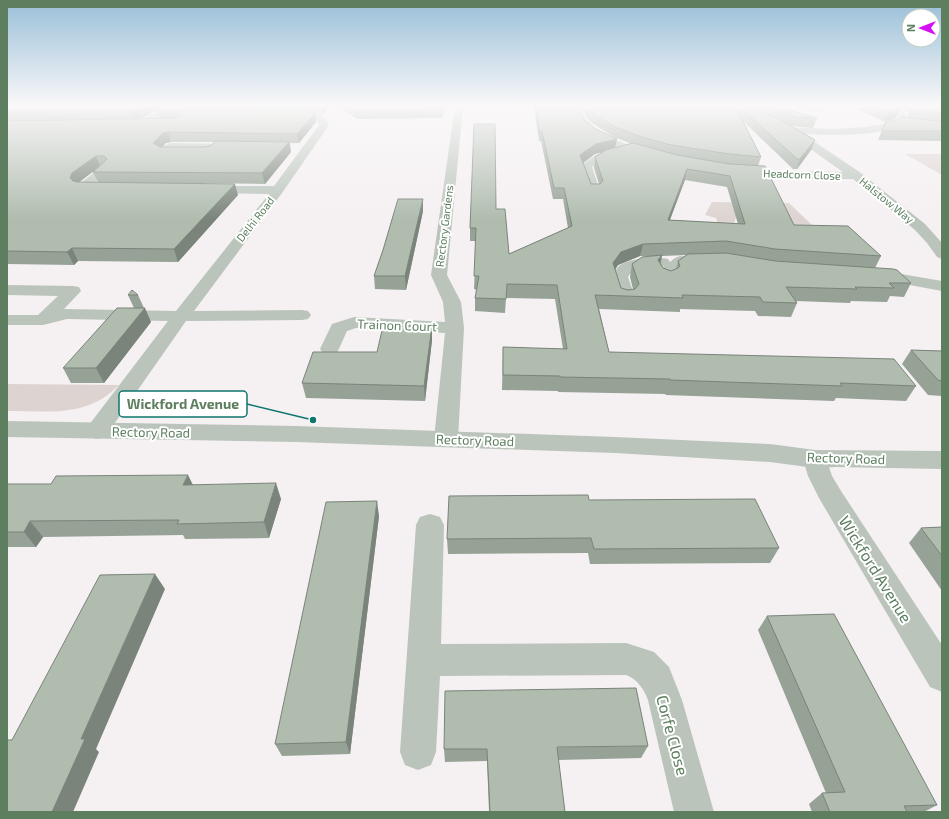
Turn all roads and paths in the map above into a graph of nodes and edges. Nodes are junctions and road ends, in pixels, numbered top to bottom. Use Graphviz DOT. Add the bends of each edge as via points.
graph roads {
  1 [pos="311,144"];
  2 [pos="454,144"];
  3 [pos="620,144"];
  4 [pos="810,144"];
  5 [pos="215,147"];
  6 [pos="246,147"];
  7 [pos="292,147"];
  8 [pos="308,148"];
  9 [pos="631,149"];
  10 [pos="663,158"];
  11 [pos="725,169"];
  12 [pos="104,170"];
  13 [pos="857,176"];
  14 [pos="116,189"];
  15 [pos="193,189"];
  16 [pos="278,190"];
  17 [pos="594,191"];
  18 [pos="942,254"];
  19 [pos="722,260"];
  20 [pos="680,261"];
  21 [pos="863,274"];
  22 [pos="667,278"];
  23 [pos="942,286"];
  24 [pos="7,290"];
  25 [pos="626,297"];
  26 [pos="302,315"];
  27 [pos="181,316"];
  28 [pos="7,320"];
  29 [pos="43,320"];
  30 [pos="455,328"];
  31 [pos="330,349"];
  32 [pos="7,430"];
  33 [pos="97,431"];
  34 [pos="446,439"];
  35 [pos="815,459"];
  36 [pos="942,460"];
  37 [pos="430,525"];
  38 [pos="424,660"];
  39 [pos="942,675"];
  40 [pos="418,752"];
  41 [pos="694,812"];
  1 -- 8 [label="street, Delhi Road"];
  2 -- 30 [label="street, Rectory Gardens" via="439,275 452,302"];
  3 -- 9 [label="street"];
  4 -- 13 [label="street, Halstow Way"];
  5 -- 6 [label="street"];
  7 -- 8 [label="street"];
  8 -- 16 [label="street, Delhi Road"];
  9 -- 10 [label="street"];
  9 -- 17 [label="street" via="600,157 586,166"];
  11 -- 13 [label="street, Headcorn Close" via="780,175"];
  12 -- 14 [label="street" via="82,188"];
  13 -- 18 [label="street, Halstow Way" via="927,233"];
  15 -- 16 [label="street"];
  16 -- 27 [label="street, Delhi Road"];
  19 -- 20 [label="street"];
  20 -- 22 [label="street" via="665,273"];
  20 -- 25 [label="street" via="640,263 625,269 620,277"];
  21 -- 23 [label="street"];
  24 -- 29 [label="street" via="73,291"];
  26 -- 27 [label="street"];
  27 -- 29 [label="street" via="67,314"];
  27 -- 33 [label="street, Delhi Road"];
  28 -- 29 [label="street"];
  30 -- 31 [label="street, Trainon Court" via="354,322 339,328"];
  30 -- 34 [label="street, Rectory Gardens"];
  32 -- 33 [label="street, Rectory Road"];
  33 -- 34 [label="street, Rectory Road"];
  34 -- 35 [label="street, Rectory Road" via="770,453"];
  35 -- 36 [label="street, Rectory Road"];
  35 -- 39 [label="street, Wickford Avenue" via="820,476 832,498"];
  37 -- 38 [label="street"];
  38 -- 40 [label="street"];
  38 -- 41 [label="street, Corfe Close" via="626,658 642,664 657,679 665,700"];
}
